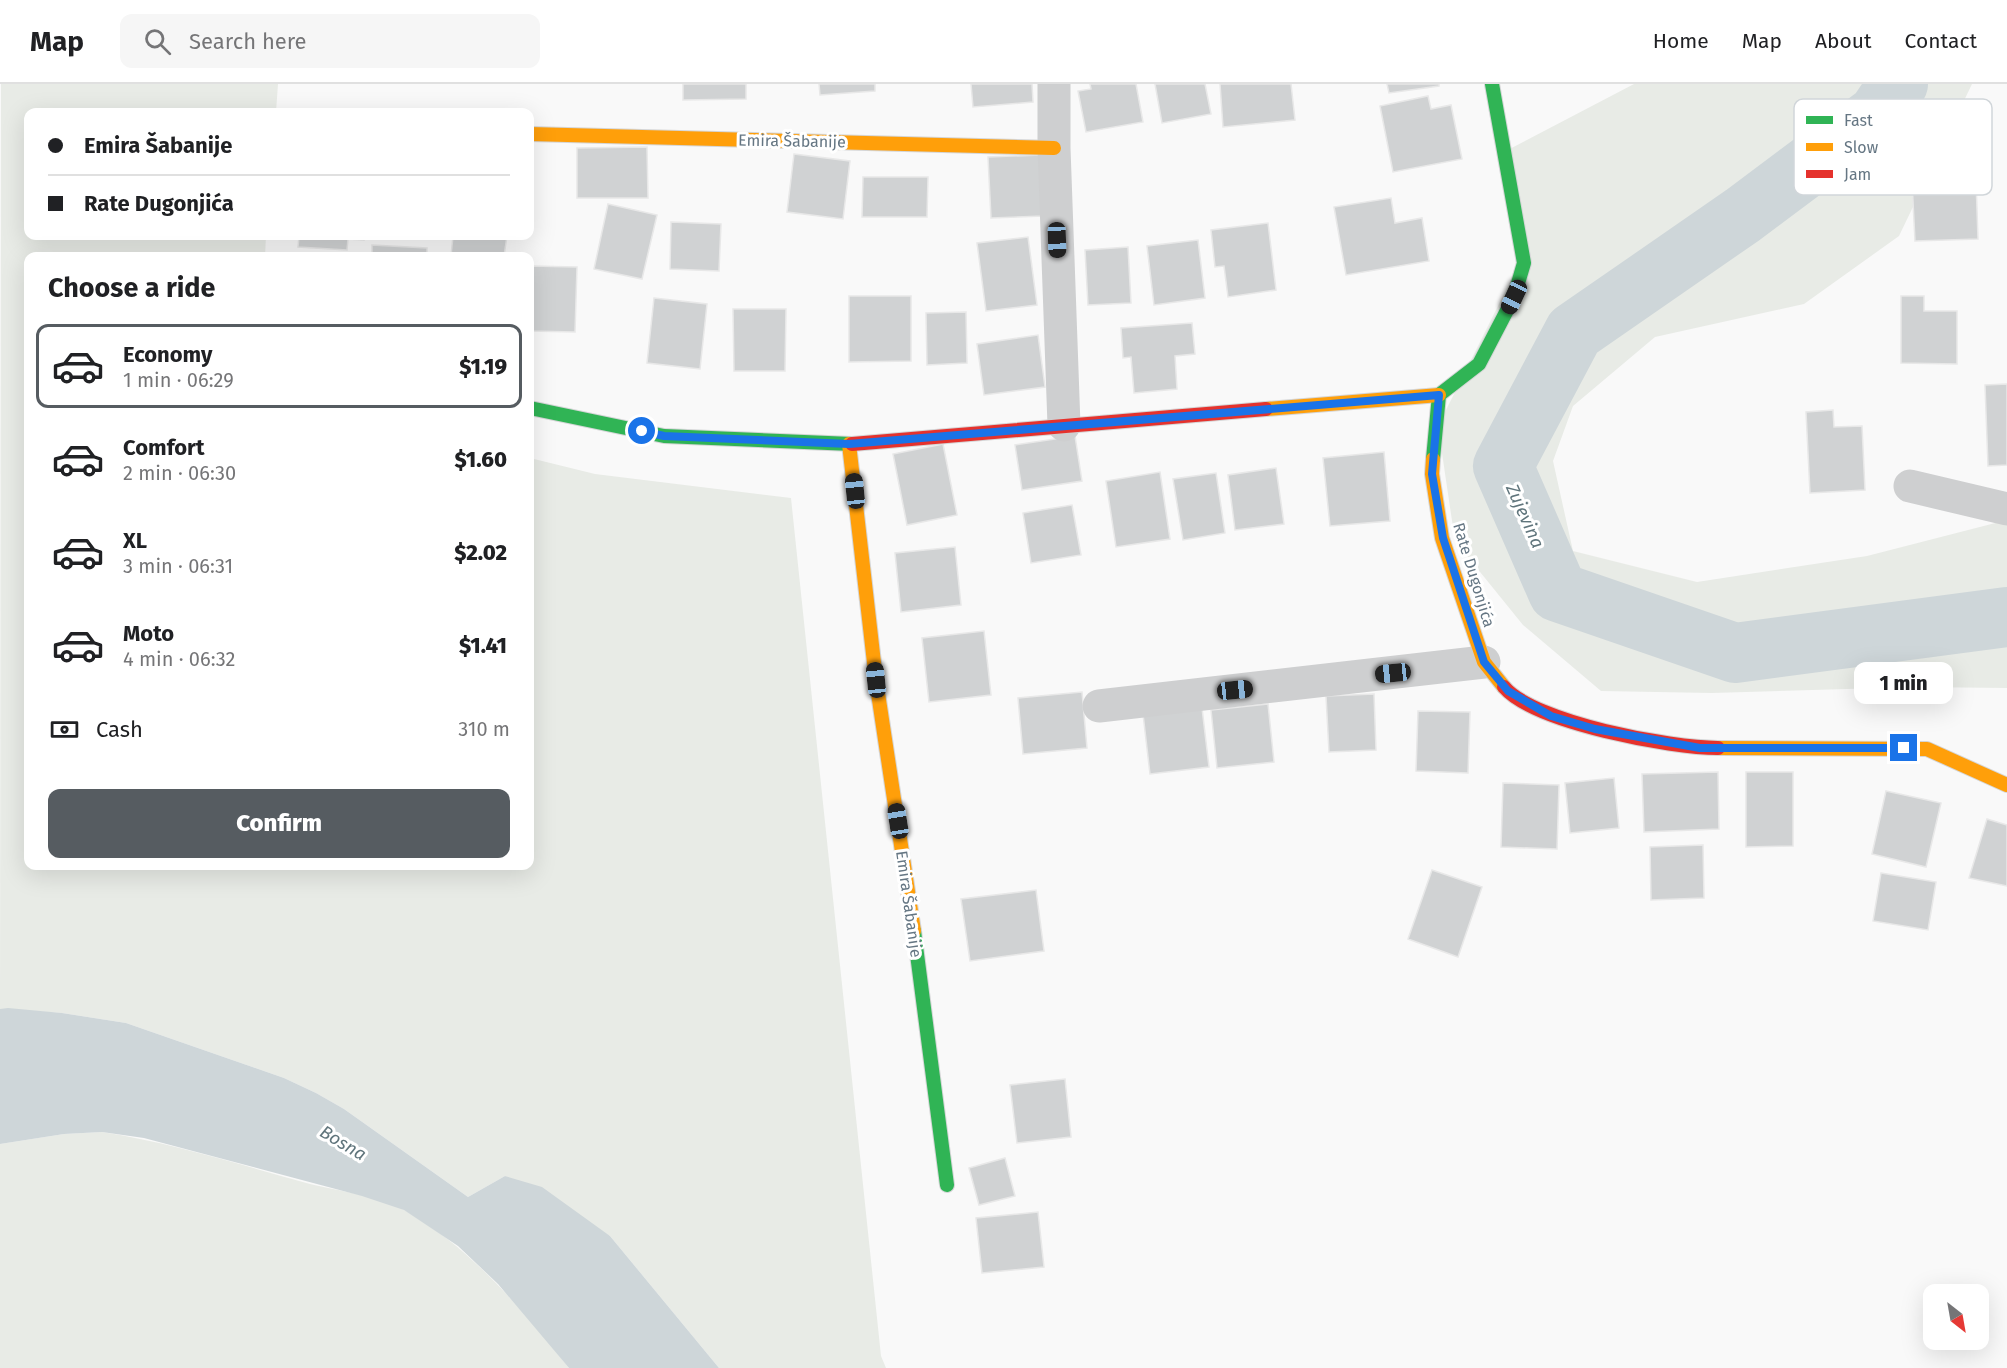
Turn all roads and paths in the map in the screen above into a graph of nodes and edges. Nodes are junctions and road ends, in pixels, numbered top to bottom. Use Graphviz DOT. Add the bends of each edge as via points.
graph roads {
  1 [pos="1054,84"];
  2 [pos="1492,84"];
  3 [pos="534,134"];
  4 [pos="1054,148"];
  5 [pos="1439,395"];
  6 [pos="534,409"];
  7 [pos="1064,425"];
  8 [pos="849,444"];
  9 [pos="1910,486"];
  10 [pos="2007,509"];
  11 [pos="1484,662"];
  12 [pos="1099,706"];
  13 [pos="2007,785"];
  14 [pos="946,1185"];
  1 -- 4 [label="street"];
  2 -- 5 [label="street" via="1524,263 1514,297 1479,364"];
  3 -- 4 [label="street, Emira Šabanije"];
  4 -- 7 [label="street"];
  5 -- 7 [label="street"];
  5 -- 11 [label="street, Rate Dugonjića" via="1432,474 1443,538"];
  6 -- 8 [label="street" via="664,436"];
  7 -- 8 [label="street"];
  8 -- 14 [label="street, Emira Šabanije" via="876,680 912,915"];
  9 -- 10 [label="street"];
  11 -- 12 [label="street"];
  11 -- 13 [label="street, Rate Dugonjića" via="1508,691 1551,716 1595,729 1700,748 1927,749"];
}
